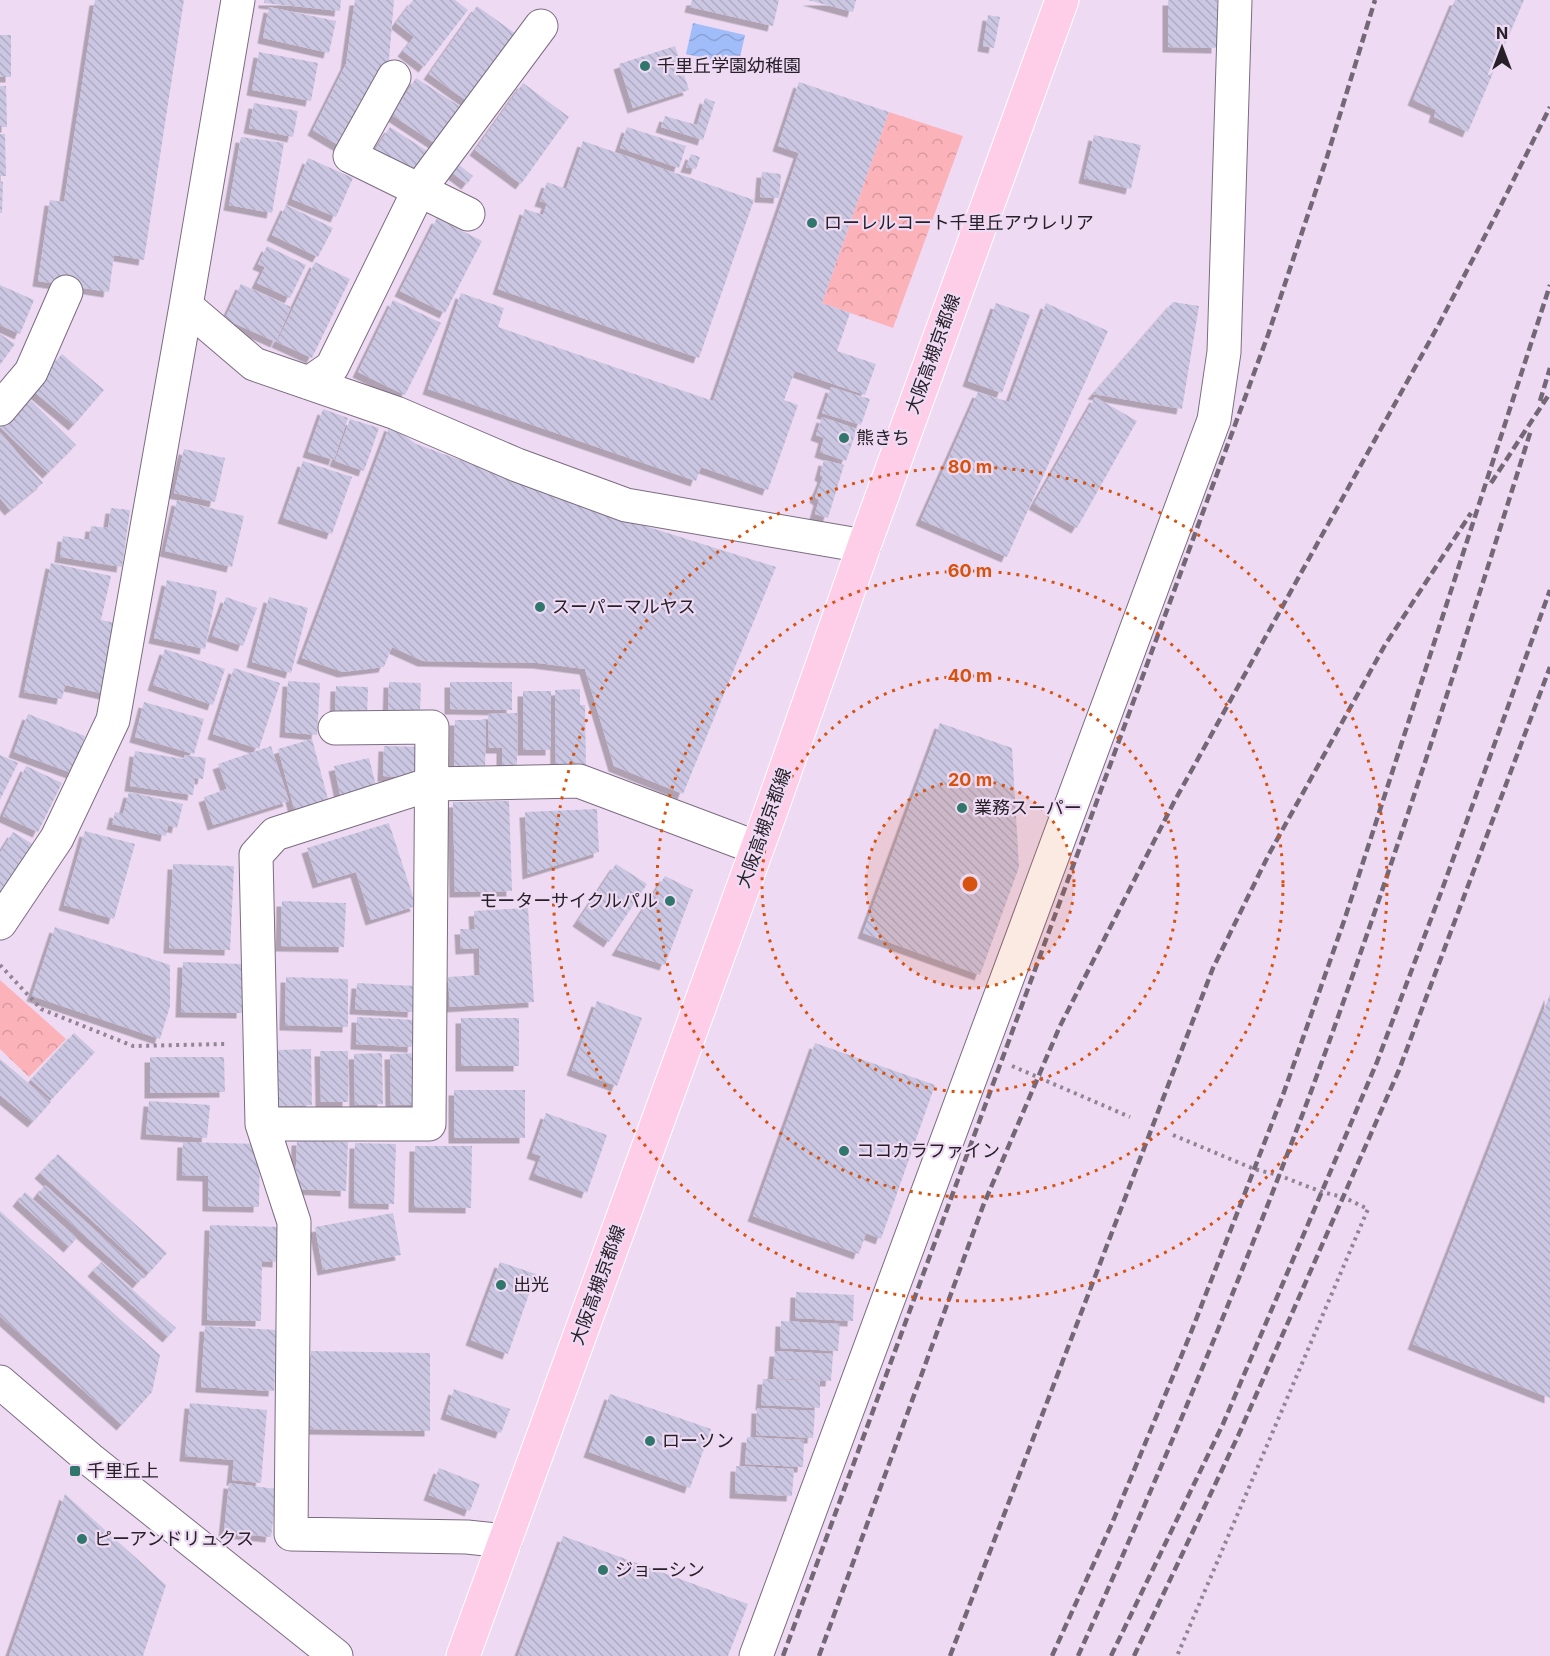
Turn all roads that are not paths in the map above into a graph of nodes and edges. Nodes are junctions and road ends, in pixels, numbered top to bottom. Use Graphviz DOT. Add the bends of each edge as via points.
graph roads {
  1 [pos="238,0"];
  2 [pos="1062,0"];
  3 [pos="1235,0"];
  4 [pos="541,26"];
  5 [pos="394,77"];
  6 [pos="419,190"];
  7 [pos="468,214"];
  8 [pos="66,292"];
  9 [pos="186,306"];
  10 [pos="309,383"];
  11 [pos="0,409"];
  12 [pos="864,546"];
  13 [pos="335,728"];
  14 [pos="431,784"];
  15 [pos="757,848"];
  16 [pos="0,922"];
  17 [pos="262,1124"];
  18 [pos="0,1382"];
  19 [pos="505,1541"];
  20 [pos="336,1656"];
  21 [pos="463,1656"];
  22 [pos="756,1656"];
  1 -- 9 [label="street"];
  2 -- 12 [label="main road, 大阪高槻京都線"];
  3 -- 22 [label="street" via="1224,351 1214,420"];
  4 -- 6 [label="street"];
  5 -- 6 [label="street" via="350,156"];
  6 -- 7 [label="street"];
  6 -- 10 [label="street" via="332,367"];
  8 -- 11 [label="street" via="31,372"];
  9 -- 10 [label="street" via="254,364"];
  9 -- 16 [label="street" via="113,720 57,838"];
  10 -- 12 [label="street" via="396,413 517,465 626,505"];
  12 -- 15 [label="main road, 大阪高槻京都線"];
  13 -- 14 [label="street" via="432,727"];
  14 -- 15 [label="street" via="579,782"];
  14 -- 17 [label="street" via="275,834 256,855"];
  14 -- 17 [label="street" via="429,1124"];
  15 -- 19 [label="main road, 大阪高槻京都線"];
  17 -- 19 [label="street" via="294,1222 291,1534"];
  18 -- 20 [label="street" via="92,1461"];
  19 -- 21 [label="main road, 大阪高槻京都線"];
}
